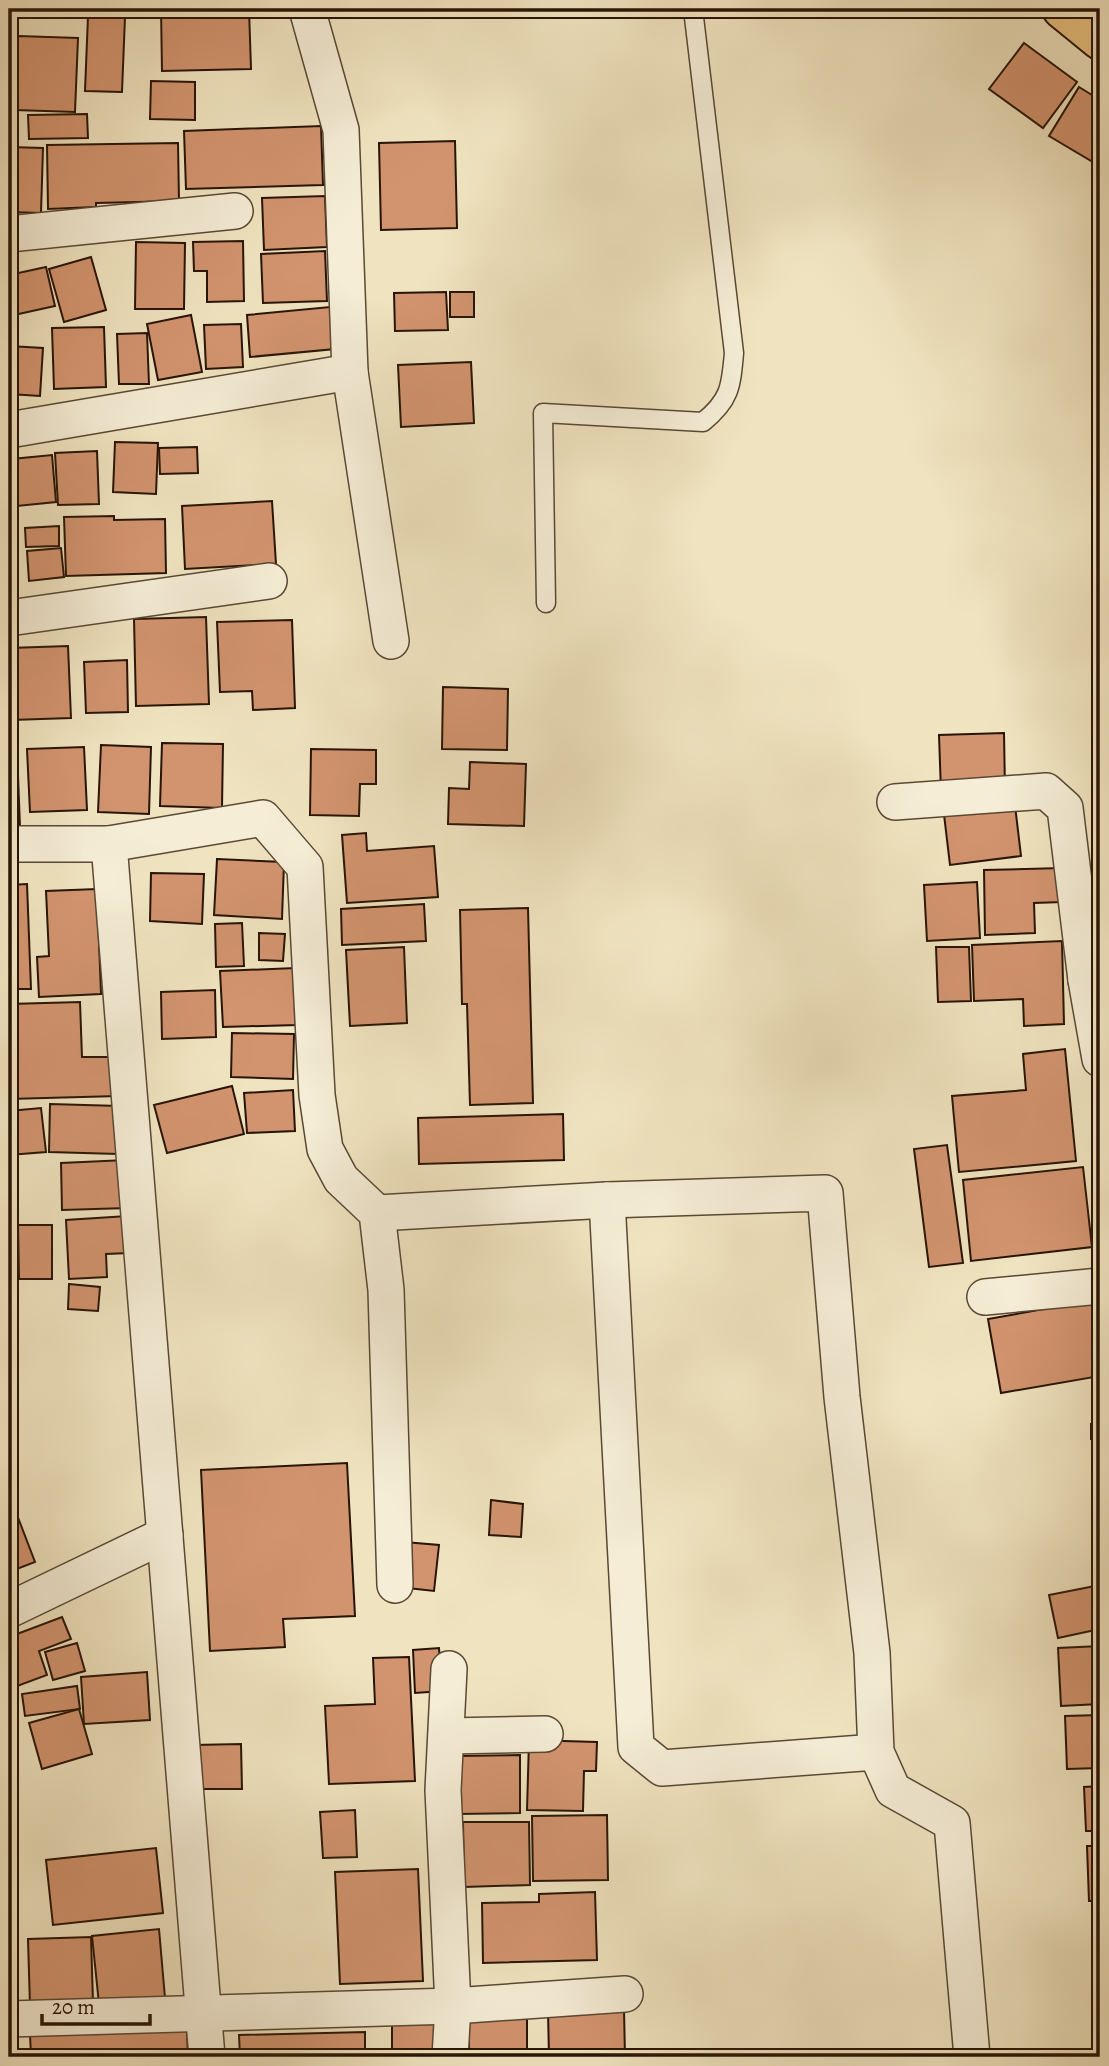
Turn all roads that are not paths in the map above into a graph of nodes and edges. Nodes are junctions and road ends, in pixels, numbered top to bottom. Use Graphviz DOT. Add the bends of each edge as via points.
graph roads {
  1 [pos="307,9"];
  2 [pos="693,9"];
  3 [pos="1062,9"];
  4 [pos="1100,40"];
  5 [pos="235,211"];
  6 [pos="9,234"];
  7 [pos="350,372"];
  8 [pos="9,430"];
  9 [pos="269,581"];
  10 [pos="546,603"];
  11 [pos="9,618"];
  12 [pos="391,641"];
  13 [pos="895,802"];
  14 [pos="9,844"];
  15 [pos="109,844"];
  16 [pos="1093,980"];
  17 [pos="1100,1059"];
  18 [pos="607,1200"];
  19 [pos="377,1213"];
  20 [pos="1100,1286"];
  21 [pos="985,1297"];
  22 [pos="165,1535"];
  23 [pos="395,1585"];
  24 [pos="9,1610"];
  25 [pos="449,1669"];
  26 [pos="545,1734"];
  27 [pos="448,1736"];
  28 [pos="876,1752"];
  29 [pos="625,1994"];
  30 [pos="453,2007"];
  31 [pos="202,2015"];
  32 [pos="9,2019"];
  33 [pos="207,2057"];
  34 [pos="450,2057"];
  35 [pos="972,2057"];
  1 -- 7 [label="street" via="341,130"];
  2 -- 10 [label="lane" via="734,353 731,384 722,406 703,422 543,413"];
  3 -- 4 [label="main road"];
  5 -- 6 [label="street"];
  7 -- 8 [label="street"];
  7 -- 12 [label="street"];
  9 -- 11 [label="street"];
  13 -- 16 [label="street" via="1046,791 1065,808"];
  14 -- 15 [label="street"];
  15 -- 19 [label="street" via="263,818 305,867 324,1149 341,1180"];
  15 -- 22 [label="street"];
  16 -- 17 [label="street"];
  18 -- 19 [label="street"];
  18 -- 28 [label="street" via="825,1193 842,1397 872,1653"];
  18 -- 28 [label="street" via="636,1747 662,1768"];
  19 -- 23 [label="street" via="386,1290"];
  20 -- 21 [label="street"];
  22 -- 24 [label="street"];
  22 -- 31 [label="street"];
  25 -- 27 [label="street"];
  26 -- 27 [label="street"];
  27 -- 30 [label="street" via="443,1790"];
  28 -- 35 [label="street" via="893,1790 952,1823"];
  29 -- 30 [label="street"];
  30 -- 31 [label="street"];
  30 -- 34 [label="street"];
  31 -- 32 [label="street"];
  31 -- 33 [label="street"];
}
